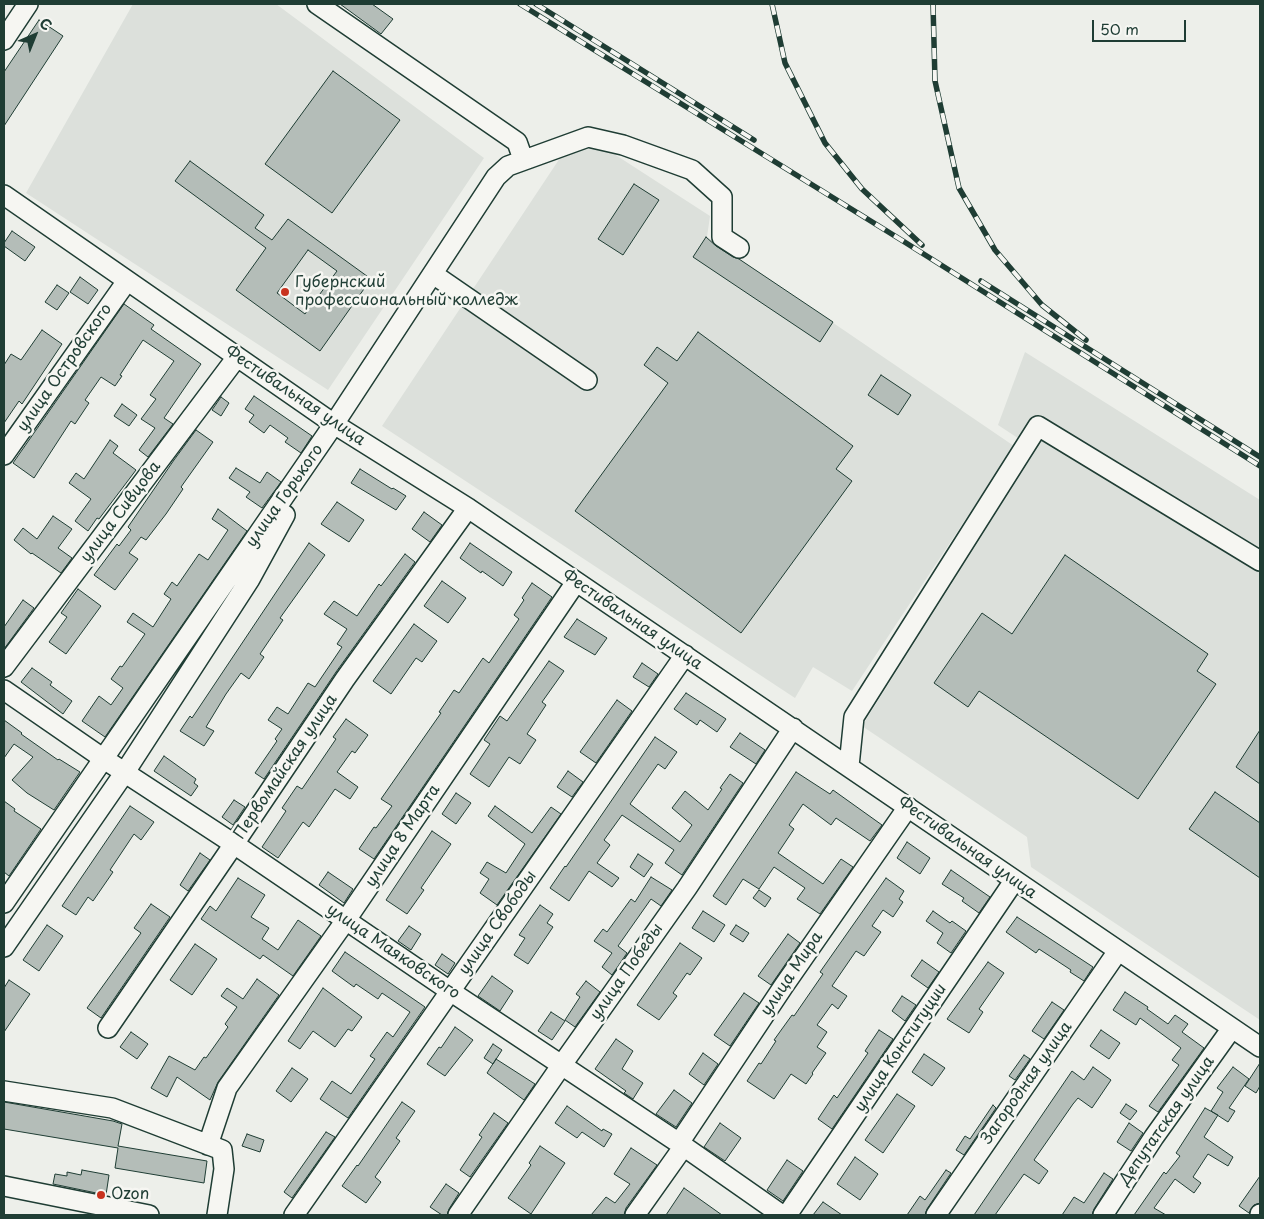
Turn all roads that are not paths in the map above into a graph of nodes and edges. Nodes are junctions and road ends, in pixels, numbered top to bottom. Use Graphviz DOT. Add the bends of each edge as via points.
graph roads {
  1 [pos="28,4"];
  2 [pos="316,4"];
  3 [pos="4,40"];
  4 [pos="523,160"];
  5 [pos="6,200"];
  6 [pos="739,248"];
  7 [pos="432,274"];
  8 [pos="127,281"];
  9 [pos="237,358"];
  10 [pos="587,380"];
  11 [pos="334,424"];
  12 [pos="4,455"];
  13 [pos="468,508"];
  14 [pos="1260,561"];
  15 [pos="576,582"];
  16 [pos="684,655"];
  17 [pos="4,667"];
  18 [pos="4,690"];
  19 [pos="793,728"];
  20 [pos="104,759"];
  21 [pos="849,766"];
  22 [pos="125,772"];
  23 [pos="908,807"];
  24 [pos="234,844"];
  25 [pos="1014,881"];
  26 [pos="4,904"];
  27 [pos="346,920"];
  28 [pos="4,947"];
  29 [pos="1118,951"];
  30 [pos="450,991"];
  31 [pos="108,1028"];
  32 [pos="1232,1028"];
  33 [pos="1260,1047"];
  34 [pos="561,1066"];
  35 [pos="4,1091"];
  36 [pos="208,1144"];
  37 [pos="681,1144"];
  38 [pos="4,1186"];
  39 [pos="149,1215"];
  40 [pos="217,1215"];
  41 [pos="294,1215"];
  42 [pos="458,1215"];
  43 [pos="635,1215"];
  44 [pos="782,1215"];
  45 [pos="787,1215"];
  46 [pos="936,1215"];
  47 [pos="1103,1215"];
  1 -- 3 [label="street"];
  2 -- 4 [label="street" via="517,142"];
  4 -- 6 [label="street" via="588,137 623,145 692,170 722,197 722,237"];
  4 -- 7 [label="street" via="508,166 496,177"];
  5 -- 8 [label="street, Фестивальная улица"];
  7 -- 10 [label="street"];
  7 -- 11 [label="street"];
  8 -- 9 [label="street, Фестивальная улица"];
  8 -- 12 [label="street, улица Островского"];
  9 -- 11 [label="street, Фестивальная улица"];
  9 -- 17 [label="street, улица Сивцова"];
  11 -- 13 [label="street, Фестивальная улица"];
  11 -- 20 [label="street, улица Горького"];
  11 -- 22 [label="street, улица Горького" via="250,579"];
  13 -- 15 [label="street, Фестивальная улица"];
  13 -- 24 [label="street, Первомайская улица" via="345,679"];
  14 -- 21 [label="street" via="1038,426 854,717"];
  15 -- 16 [label="street, Фестивальная улица"];
  15 -- 27 [label="street, улица 8 Марта"];
  16 -- 19 [label="street, Фестивальная улица"];
  16 -- 30 [label="street, улица Свободы"];
  18 -- 20 [label="street, улица Маяковского"];
  19 -- 21 [label="street, Фестивальная улица"];
  19 -- 34 [label="street, улица Победы" via="687,888"];
  20 -- 22 [label="street, улица Маяковского"];
  20 -- 26 [label="street, улица Горького"];
  21 -- 23 [label="street, Фестивальная улица"];
  22 -- 24 [label="street, улица Маяковского"];
  22 -- 28 [label="street, улица Горького"];
  23 -- 25 [label="street, Фестивальная улица"];
  23 -- 37 [label="street, улица Мира" via="783,987"];
  24 -- 27 [label="street, улица Маяковского"];
  24 -- 31 [label="street, Первомайская улица"];
  25 -- 29 [label="street, Фестивальная улица"];
  25 -- 45 [label="street, улица Конституции"];
  27 -- 30 [label="street, улица Маяковского"];
  27 -- 36 [label="street, улица 8 Марта" via="227,1088"];
  29 -- 32 [label="street, Фестивальная улица"];
  29 -- 46 [label="street, Загородная улица"];
  30 -- 34 [label="street, улица Маяковского"];
  30 -- 41 [label="street, улица Свободы"];
  32 -- 33 [label="street, Фестивальная улица"];
  32 -- 47 [label="street, Депутатская улица"];
  34 -- 37 [label="street, улица Маяковского"];
  34 -- 42 [label="street, улица Победы"];
  35 -- 36 [label="street" via="112,1108"];
  36 -- 40 [label="street" via="222,1150 224,1169"];
  37 -- 43 [label="street, улица Мира"];
  37 -- 44 [label="street, улица Маяковского"];
  38 -- 39 [label="street"];
}
